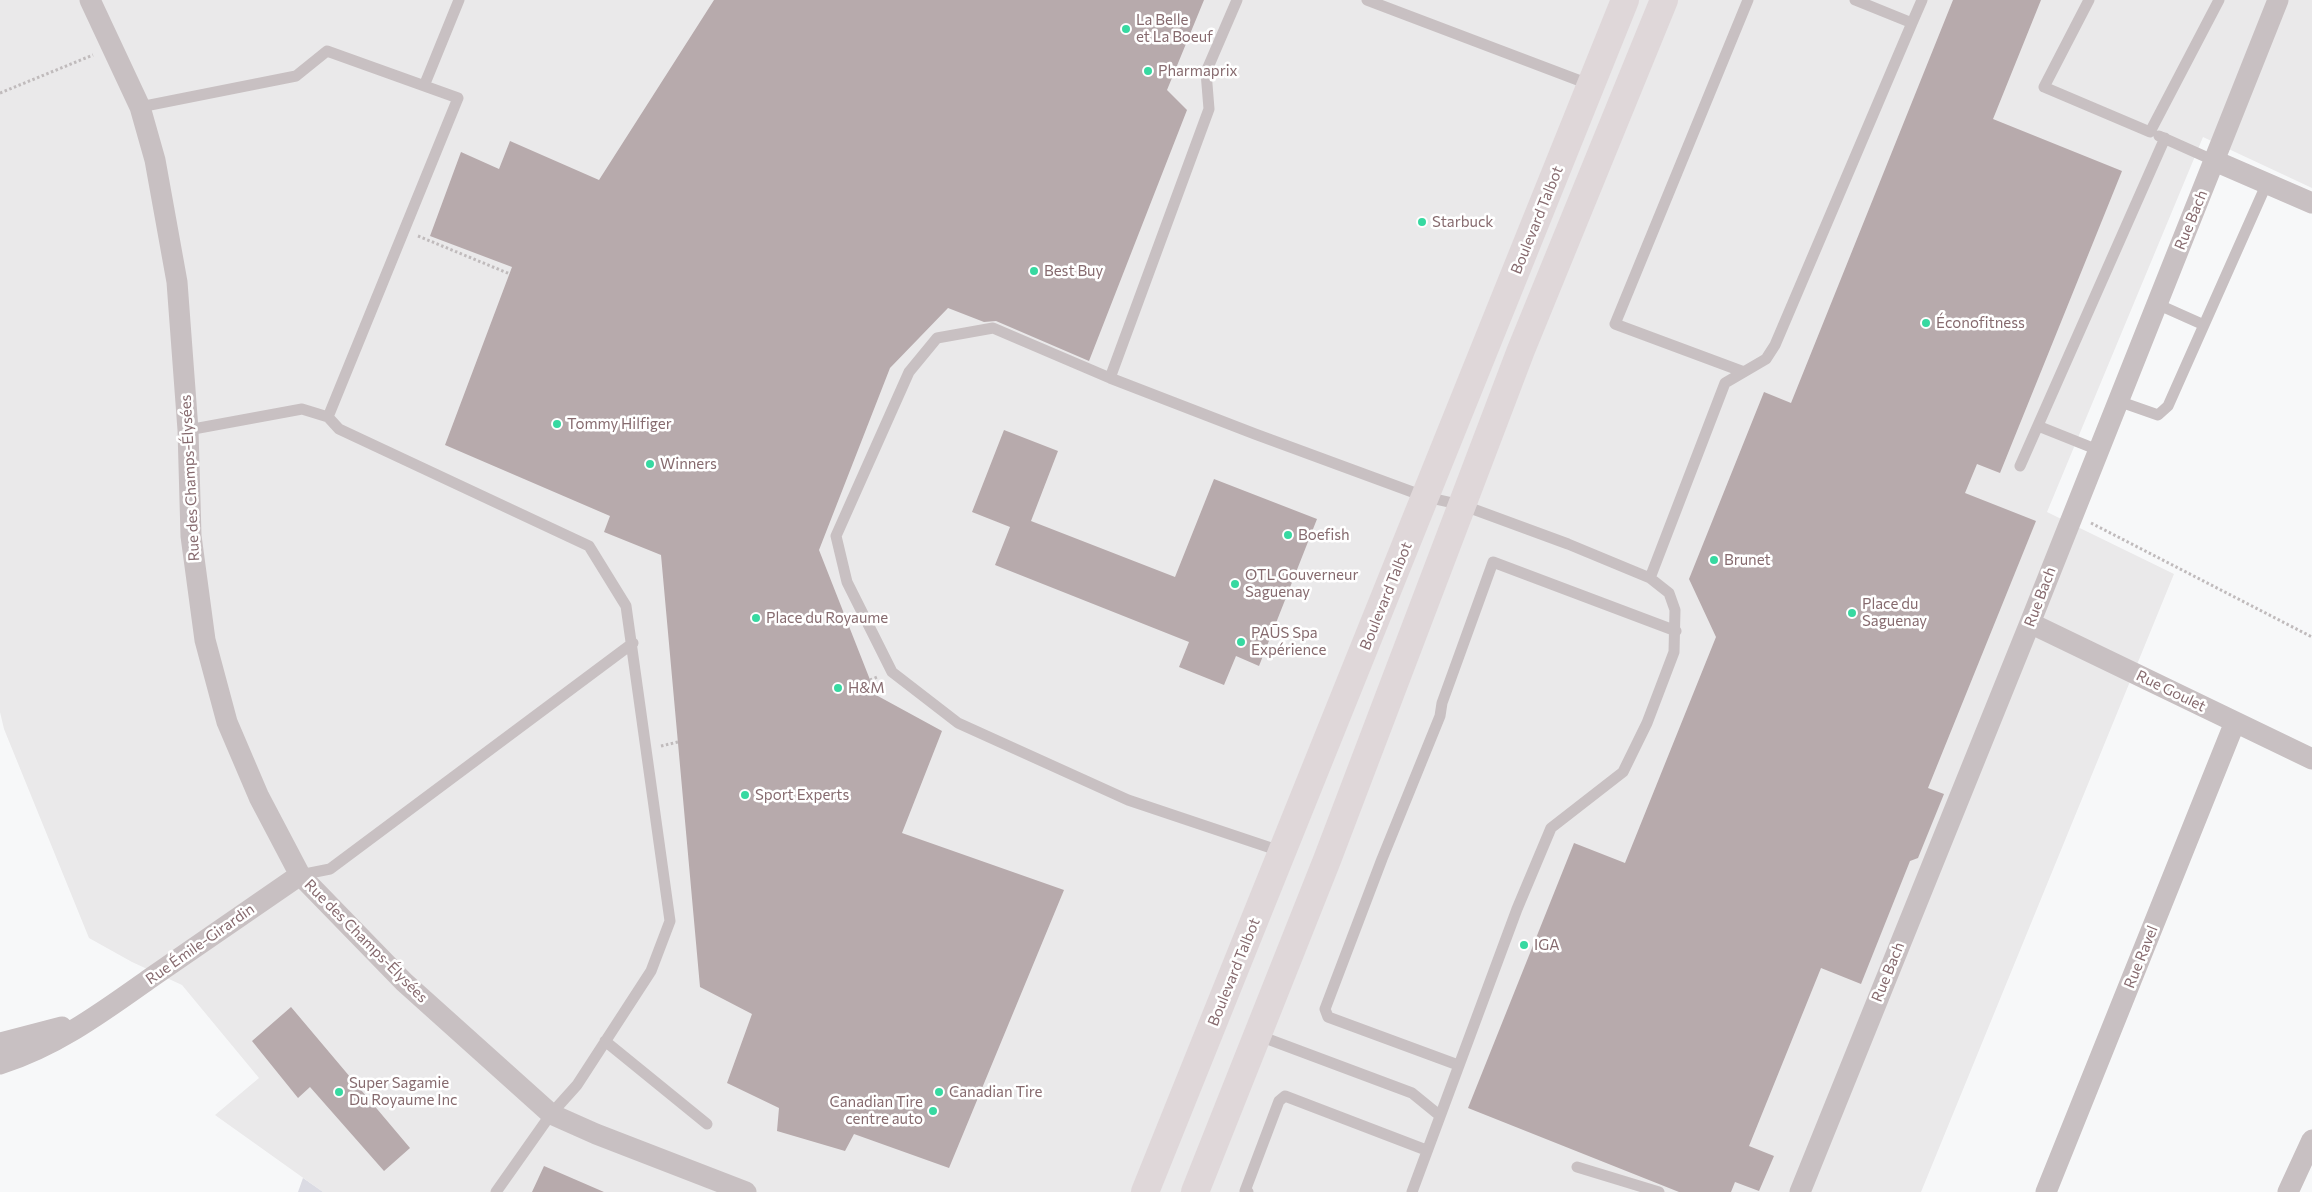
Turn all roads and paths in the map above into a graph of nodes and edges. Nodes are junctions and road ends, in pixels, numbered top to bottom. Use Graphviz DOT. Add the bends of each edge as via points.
graph roads {
  1 [pos="90,0"];
  2 [pos="459,0"];
  3 [pos="1237,0"];
  4 [pos="1367,0"];
  5 [pos="1625,0"];
  6 [pos="1664,0"];
  7 [pos="1748,0"];
  8 [pos="1855,0"];
  9 [pos="1922,0"];
  10 [pos="2089,0"];
  11 [pos="2219,0"];
  12 [pos="2278,0"];
  13 [pos="1912,23"];
  14 [pos="112,48"];
  15 [pos="1591,85"];
  16 [pos="424,86"];
  17 [pos="0,93"];
  18 [pos="140,107"];
  19 [pos="2150,132"];
  20 [pos="2165,138"];
  21 [pos="2215,160"];
  22 [pos="2267,183"];
  23 [pos="2312,203"];
  24 [pos="405,231"];
  25 [pos="510,274"];
  26 [pos="2157,304"];
  27 [pos="2204,325"];
  28 [pos="1744,372"];
  29 [pos="1110,378"];
  30 [pos="2118,401"];
  31 [pos="328,417"];
  32 [pos="2038,426"];
  33 [pos="188,430"];
  34 [pos="2098,450"];
  35 [pos="2020,466"];
  36 [pos="1426,497"];
  37 [pos="1462,505"];
  38 [pos="2072,514"];
  39 [pos="1650,578"];
  40 [pos="2030,623"];
  41 [pos="1676,630"];
  42 [pos="2312,637"];
  43 [pos="633,643"];
  44 [pos="2235,722"];
  45 [pos="2312,759"];
  46 [pos="1283,852"];
  47 [pos="300,875"];
  48 [pos="100,1014"];
  49 [pos="1257,1034"];
  50 [pos="605,1042"];
  51 [pos="0,1044"];
  52 [pos="0,1064"];
  53 [pos="1458,1065"];
  54 [pos="551,1114"];
  55 [pos="1439,1115"];
  56 [pos="707,1124"];
  57 [pos="2312,1140"];
  58 [pos="1426,1150"];
  59 [pos="1577,1167"];
  60 [pos="496,1192"];
  61 [pos="746,1192"];
  62 [pos="1145,1192"];
  63 [pos="1195,1192"];
  64 [pos="1248,1192"];
  65 [pos="1412,1192"];
  66 [pos="1659,1192"];
  67 [pos="1800,1192"];
  68 [pos="2046,1192"];
  69 [pos="2288,1192"];
  1 -- 14 [label="street, Rue des Champs-Élysées"];
  2 -- 16 [label="lane"];
  3 -- 29 [label="lane" via="1206,72 1210,109"];
  4 -- 15 [label="lane"];
  5 -- 15 [label="main road, Boulevard Talbot"];
  6 -- 37 [label="main road" via="1521,350"];
  7 -- 28 [label="lane" via="1615,324"];
  8 -- 13 [label="lane"];
  9 -- 13 [label="lane"];
  10 -- 19 [label="lane" via="2044,87"];
  11 -- 19 [label="lane"];
  12 -- 21 [label="street, Rue Bach"];
  13 -- 28 [label="lane" via="1775,345 1766,359"];
  14 -- 17 [label="path"];
  14 -- 18 [label="street, Rue des Champs-Élysées"];
  15 -- 36 [label="main road, Boulevard Talbot"];
  16 -- 18 [label="lane" via="327,51 296,76"];
  16 -- 24 [label="lane" via="458,98"];
  18 -- 33 [label="street, Rue des Champs-Élysées" via="156,160 177,282"];
  19 -- 20 [label="lane"];
  20 -- 21 [label="lane"];
  20 -- 32 [label="lane"];
  21 -- 22 [label="street"];
  21 -- 26 [label="street, Rue Bach"];
  22 -- 23 [label="street"];
  22 -- 27 [label="lane"];
  24 -- 25 [label="path"];
  24 -- 31 [label="lane"];
  26 -- 27 [label="lane"];
  26 -- 30 [label="street, Rue Bach"];
  27 -- 30 [label="lane" via="2168,406 2158,415"];
  28 -- 39 [label="lane" via="1725,383"];
  29 -- 36 [label="lane"];
  29 -- 46 [label="lane" via="993,328 937,338 909,372 836,536 847,582 892,672 958,723 1128,800"];
  30 -- 34 [label="street, Rue Bach"];
  31 -- 33 [label="lane" via="302,409"];
  31 -- 43 [label="lane" via="339,428 589,546 626,606"];
  32 -- 34 [label="lane"];
  32 -- 35 [label="lane"];
  33 -- 47 [label="street, Rue des Champs-Élysées" via="190,536 205,640 227,722 259,797"];
  34 -- 38 [label="street, Rue Bach"];
  36 -- 37 [label="lane"];
  36 -- 46 [label="main road, Boulevard Talbot"];
  37 -- 39 [label="lane"];
  37 -- 49 [label="main road"];
  38 -- 40 [label="street, Rue Bach"];
  38 -- 42 [label="path"];
  39 -- 41 [label="lane" via="1669,593 1675,610"];
  40 -- 44 [label="street, Rue Goulet"];
  40 -- 67 [label="street, Rue Bach"];
  41 -- 53 [label="lane" via="1674,652 1647,723 1623,772 1551,828"];
  41 -- 53 [label="lane" via="1493,562 1440,716 1324,1008 1328,1016"];
  43 -- 47 [label="lane" via="330,869"];
  43 -- 50 [label="lane" via="670,921 651,971"];
  44 -- 45 [label="street, Rue Goulet"];
  44 -- 68 [label="street, Rue Ravel"];
  46 -- 62 [label="main road, Boulevard Talbot"];
  47 -- 48 [label="street, Rue Émile-Girardin"];
  47 -- 54 [label="street, Rue des Champs-Élysées" via="404,982"];
  48 -- 51 [label="street, Rue Émile-Girardin"];
  48 -- 52 [label="street, Rue Émile-Girardin" via="29,1054"];
  49 -- 55 [label="lane" via="1412,1093"];
  49 -- 63 [label="main road"];
  50 -- 54 [label="lane" via="577,1085"];
  50 -- 56 [label="lane"];
  53 -- 55 [label="lane"];
  54 -- 60 [label="lane"];
  54 -- 61 [label="street, Rue des Champs-Élysées"];
  55 -- 58 [label="lane"];
  57 -- 69 [label="street"];
  58 -- 64 [label="lane" via="1285,1096 1280,1101 1244,1191"];
  58 -- 65 [label="lane"];
  59 -- 66 [label="lane"];
}
